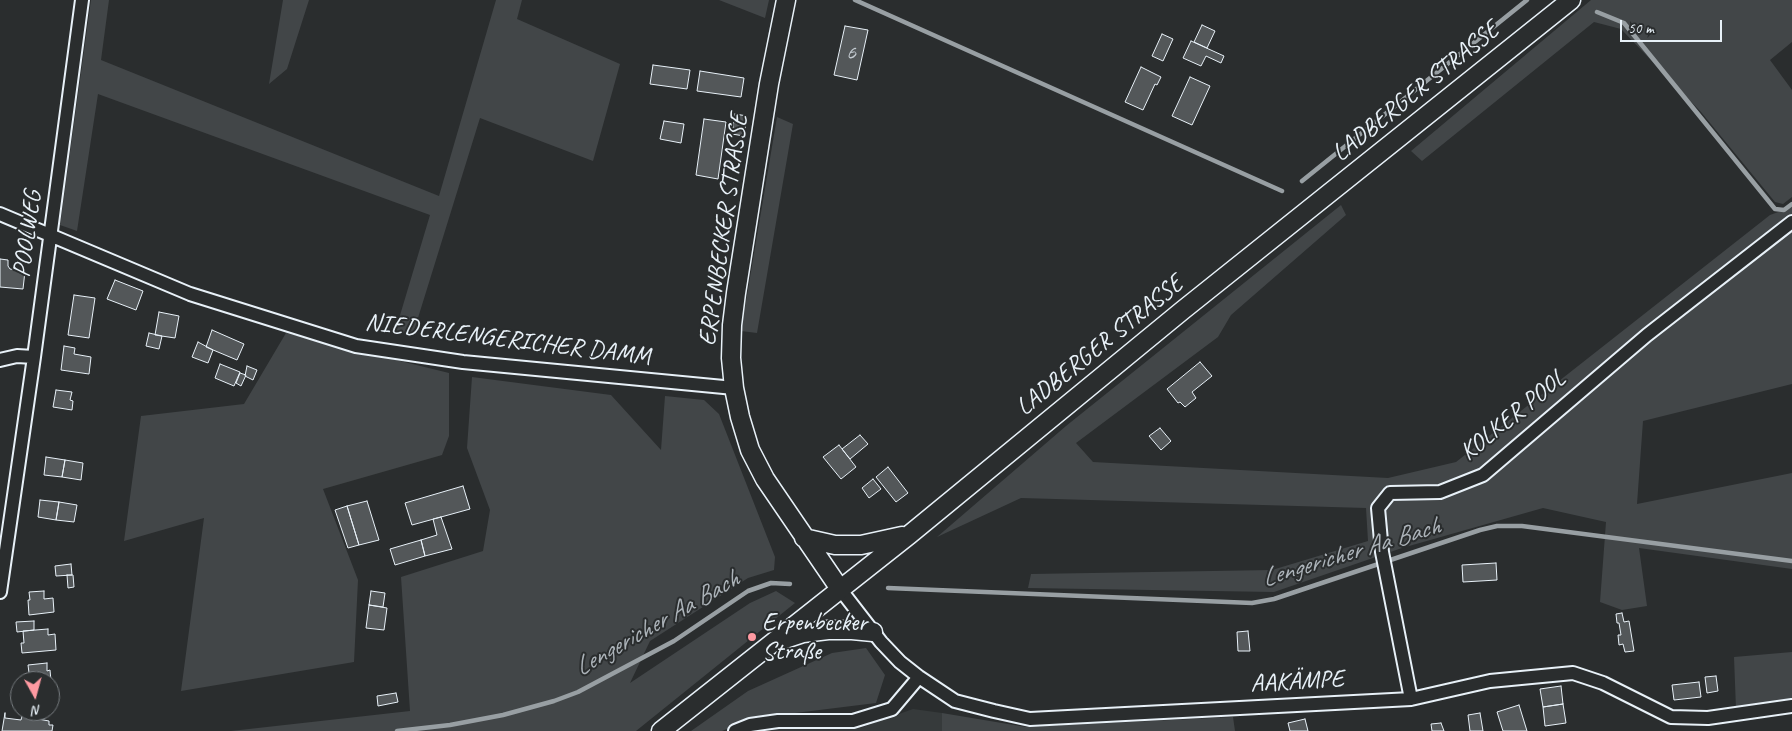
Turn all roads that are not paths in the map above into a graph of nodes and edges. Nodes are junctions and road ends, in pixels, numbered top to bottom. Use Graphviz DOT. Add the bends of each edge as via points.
graph roads {
  1 [pos="82,0"];
  2 [pos="786,0"];
  3 [pos="1571,0"];
  4 [pos="0,214"];
  5 [pos="1792,222"];
  6 [pos="51,236"];
  7 [pos="34,357"];
  8 [pos="0,360"];
  9 [pos="734,388"];
  10 [pos="909,535"];
  11 [pos="804,538"];
  12 [pos="0,585"];
  13 [pos="840,590"];
  14 [pos="873,632"];
  15 [pos="772,644"];
  16 [pos="919,677"];
  17 [pos="1411,699"];
  18 [pos="1792,706"];
  19 [pos="1671,718"];
  20 [pos="662,731"];
  21 [pos="735,731"];
  22 [pos="1670,731"];
  1 -- 6 [label="street, POOLWEG"];
  2 -- 9 [label="main road, ERPENBECKER STRASSE" via="769,84 736,293 731,358"];
  3 -- 10 [label="main road, LADBERGER STRASSE" via="1183,310"];
  4 -- 6 [label="street, NIEDERLENGERICHER DAMM"];
  5 -- 17 [label="street, KOLKER POOL" via="1647,335 1483,475 1440,492 1390,493 1378,508 1382,552"];
  6 -- 7 [label="street, POOLWEG"];
  6 -- 9 [label="street, NIEDERLENGERICHER DAMM" via="190,294 356,346 463,362"];
  7 -- 8 [label="street"];
  7 -- 12 [label="street, POOLWEG"];
  9 -- 11 [label="main road, ERPENBECKER STRASSE" via="750,450 764,479"];
  10 -- 11 [label="main road" via="861,545 835,545"];
  10 -- 13 [label="main road, LADBERGER STRASSE"];
  11 -- 13 [label="main road, ERPENBECKER STRASSE"];
  13 -- 14 [label="street, AAKÄMPE"];
  13 -- 15 [label="main road, LADBERGER STRASSE"];
  14 -- 15 [label="main road" via="828,630 803,633"];
  14 -- 16 [label="street, AAKÄMPE" via="900,662"];
  15 -- 20 [label="main road, LADBERGER STRASSE"];
  16 -- 17 [label="street, AAKÄMPE" via="955,701 1030,718"];
  16 -- 21 [label="street" via="892,709 854,721 778,721"];
  17 -- 19 [label="street, AAKÄMPE" via="1490,681 1573,673 1603,683"];
  18 -- 19 [label="street, AAKÄMPE" via="1708,718"];
  19 -- 22 [label="street"];
}
